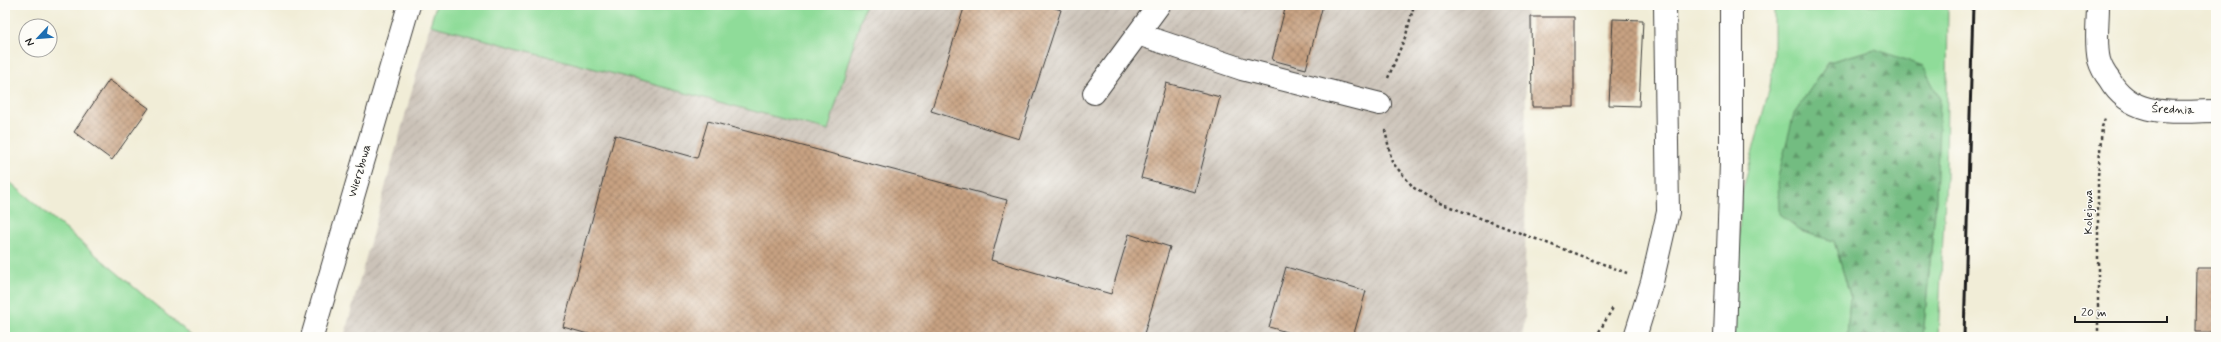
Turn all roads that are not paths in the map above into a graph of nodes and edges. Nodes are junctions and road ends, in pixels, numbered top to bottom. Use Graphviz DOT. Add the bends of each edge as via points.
graph roads {
  1 [pos="409,5"];
  2 [pos="1159,5"];
  3 [pos="1665,5"];
  4 [pos="1730,5"];
  5 [pos="2098,5"];
  6 [pos="1138,34"];
  7 [pos="1094,93"];
  8 [pos="1380,104"];
  9 [pos="2216,111"];
  10 [pos="312,337"];
  11 [pos="1636,337"];
  12 [pos="1725,337"];
  1 -- 10 [label="street, Wierzbowa"];
  2 -- 6 [label="street"];
  3 -- 11 [label="street" via="1668,212"];
  4 -- 12 [label="street" via="1731,163"];
  5 -- 9 [label="street, Średnia" via="2099,61 2114,88 2134,105 2151,111"];
  6 -- 7 [label="street"];
  6 -- 8 [label="street" via="1242,70"];
}
